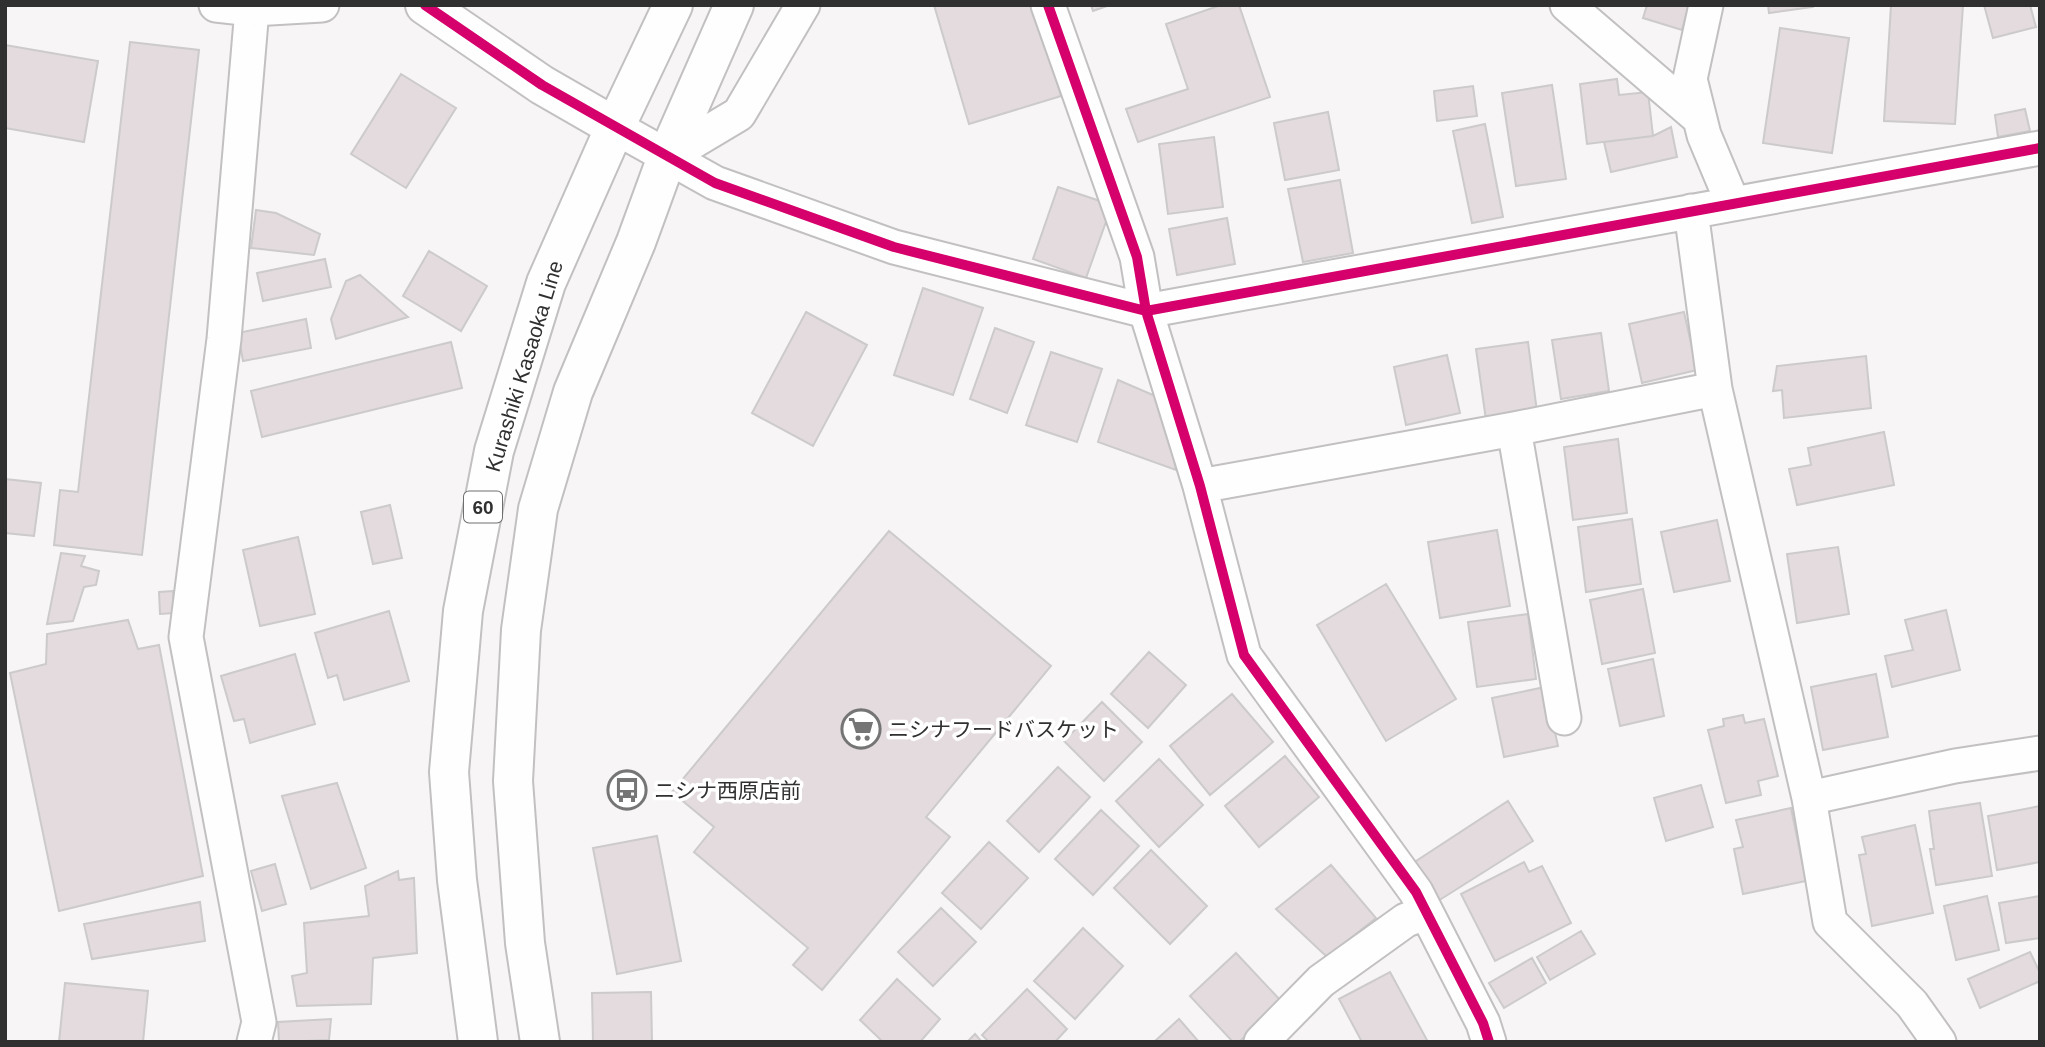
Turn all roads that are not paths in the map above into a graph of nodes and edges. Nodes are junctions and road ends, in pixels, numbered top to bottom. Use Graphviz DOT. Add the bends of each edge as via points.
graph roads {
  1 [pos="216,5"];
  2 [pos="322,5"];
  3 [pos="425,5"];
  4 [pos="673,5"];
  5 [pos="734,5"];
  6 [pos="803,5"];
  7 [pos="1048,5"];
  8 [pos="1567,5"];
  9 [pos="1706,5"];
  10 [pos="252,9"];
  11 [pos="1700,120"];
  12 [pos="615,127"];
  13 [pos="2040,148"];
  14 [pos="667,156"];
  15 [pos="1733,204"];
  16 [pos="1691,211"];
  17 [pos="1146,311"];
  18 [pos="1715,389"];
  19 [pos="1514,429"];
  20 [pos="1200,485"];
  21 [pos="1564,718"];
  22 [pos="2040,753"];
  23 [pos="1809,798"];
  24 [pos="1426,913"];
  25 [pos="254,1042"];
  26 [pos="478,1042"];
  27 [pos="540,1042"];
  28 [pos="1261,1042"];
  29 [pos="1489,1042"];
  30 [pos="1939,1042"];
  1 -- 10 [label="street"];
  2 -- 10 [label="street"];
  3 -- 12 [label="main road" via="542,85"];
  4 -- 12 [label="main road, Kurashiki Kasaoka Line / 60"];
  5 -- 14 [label="main road"];
  6 -- 14 [label="street" via="740,114"];
  7 -- 17 [label="street" via="1137,257"];
  8 -- 11 [label="street"];
  9 -- 11 [label="street" via="1690,79"];
  10 -- 25 [label="street" via="224,339 186,637 259,1022"];
  11 -- 15 [label="street"];
  12 -- 14 [label="street"];
  12 -- 26 [label="main road, Kurashiki Kasaoka Line / 60" via="542,296 494,451 463,611 449,772 457,880"];
  13 -- 15 [label="street"];
  14 -- 17 [label="street" via="715,183 894,247"];
  14 -- 27 [label="main road" via="573,392 536,522 521,630 513,781 525,943"];
  15 -- 16 [label="street"];
  16 -- 17 [label="street"];
  16 -- 18 [label="street"];
  17 -- 20 [label="street"];
  18 -- 19 [label="street"];
  18 -- 23 [label="street"];
  19 -- 20 [label="street"];
  19 -- 21 [label="street"];
  20 -- 24 [label="street" via="1244,655 1416,892"];
  22 -- 23 [label="street"];
  23 -- 30 [label="street" via="1830,922 1912,1004"];
  24 -- 28 [label="street" via="1406,920 1321,981"];
  24 -- 29 [label="street"];
}
